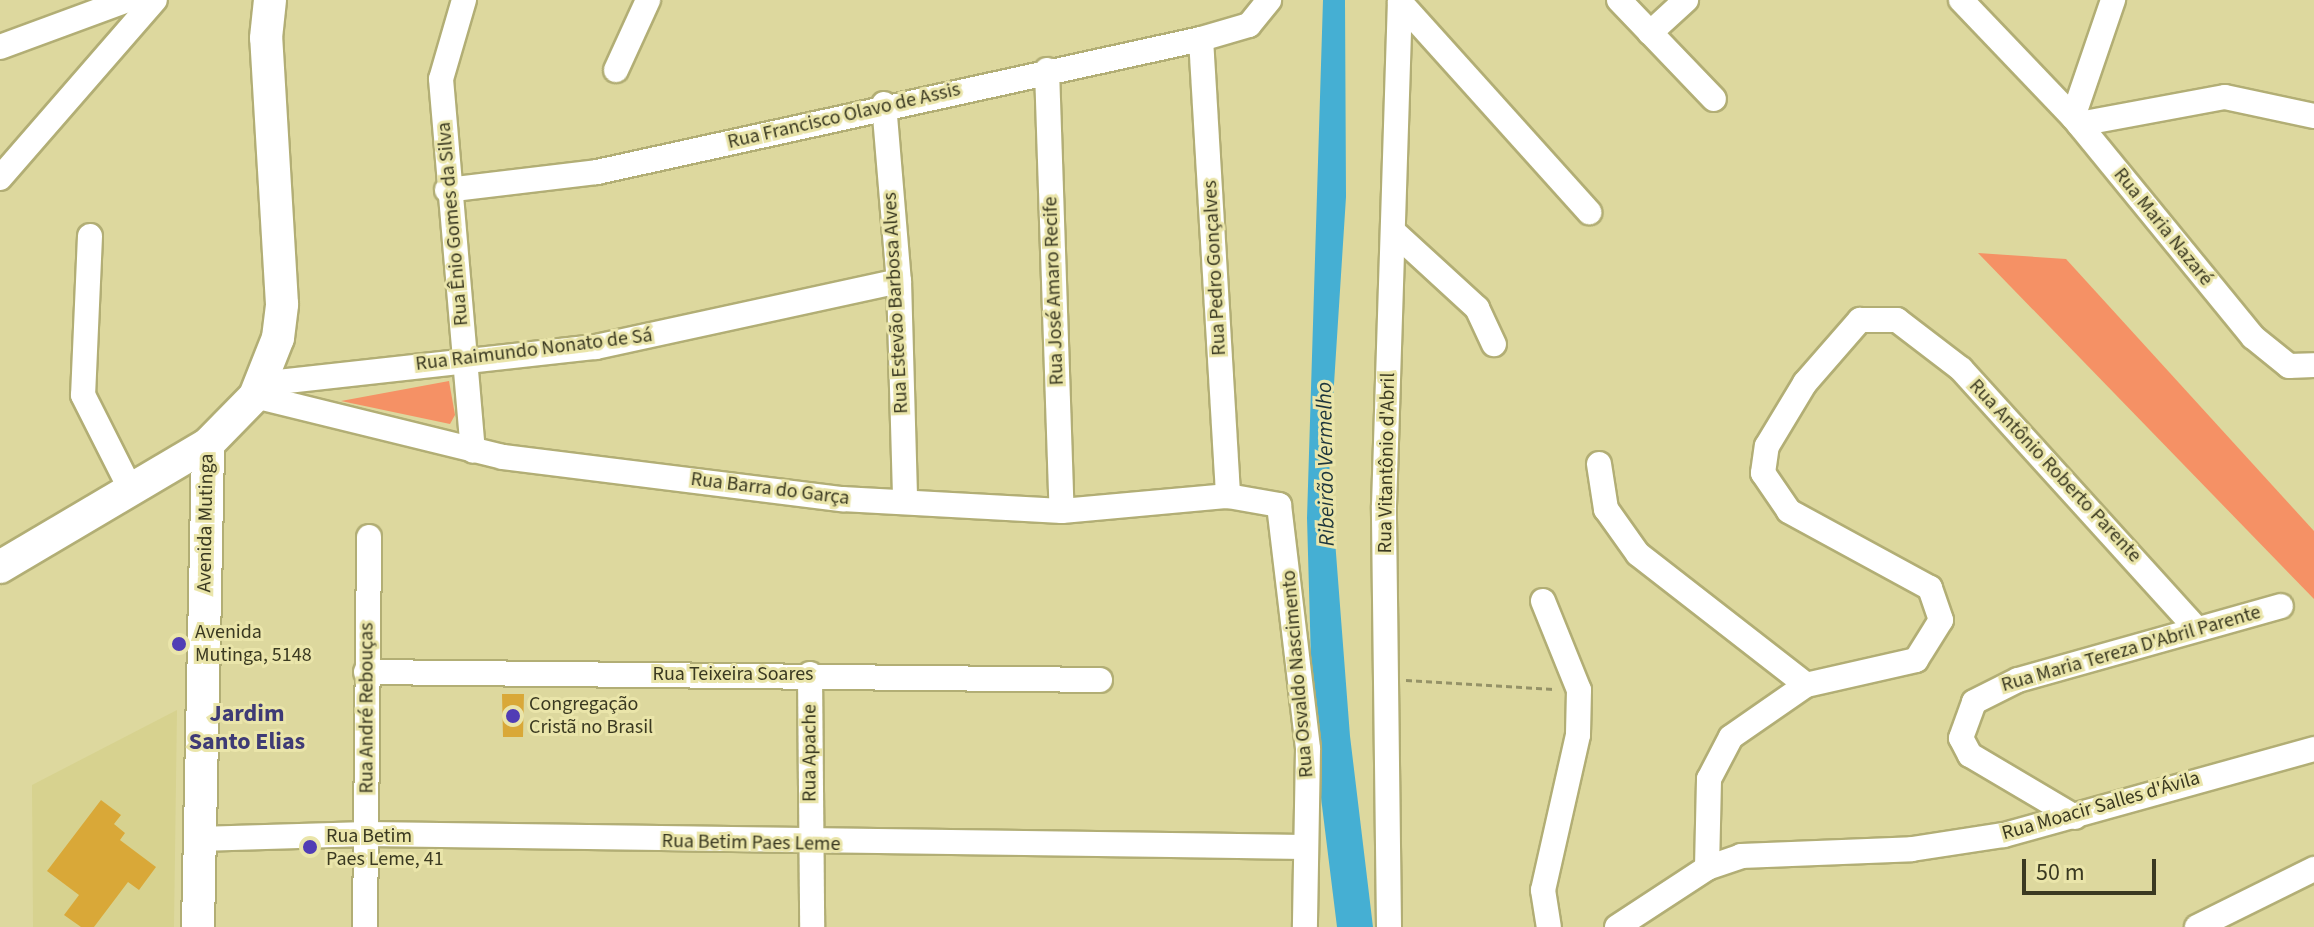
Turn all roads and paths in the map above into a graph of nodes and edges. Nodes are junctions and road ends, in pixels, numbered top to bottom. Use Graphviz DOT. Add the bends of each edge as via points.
graph roads {
  1 [pos="128,0"];
  2 [pos="155,0"];
  3 [pos="270,0"];
  4 [pos="464,0"];
  5 [pos="648,0"];
  6 [pos="1269,0"];
  7 [pos="1619,0"];
  8 [pos="1686,0"];
  9 [pos="1961,0"];
  10 [pos="2113,0"];
  11 [pos="1400,1"];
  12 [pos="1650,33"];
  13 [pos="1201,39"];
  14 [pos="0,47"];
  15 [pos="616,70"];
  16 [pos="1047,70"];
  17 [pos="1714,99"];
  18 [pos="884,104"];
  19 [pos="2314,116"];
  20 [pos="2076,120"];
  21 [pos="0,178"];
  22 [pos="447,190"];
  23 [pos="1589,212"];
  24 [pos="1394,232"];
  25 [pos="90,236"];
  26 [pos="899,281"];
  27 [pos="1494,344"];
  28 [pos="466,355"];
  29 [pos="2314,365"];
  30 [pos="258,390"];
  31 [pos="208,444"];
  32 [pos="473,451"];
  33 [pos="1599,464"];
  34 [pos="132,492"];
  35 [pos="1228,496"];
  36 [pos="905,501"];
  37 [pos="1062,511"];
  38 [pos="1284,517"];
  39 [pos="369,537"];
  40 [pos="0,567"];
  41 [pos="1543,601"];
  42 [pos="2281,606"];
  43 [pos="2196,628"];
  44 [pos="366,672"];
  45 [pos="810,674"];
  46 [pos="1386,679"];
  47 [pos="1100,680"];
  48 [pos="1806,685"];
  49 [pos="1579,690"];
  50 [pos="2314,749"];
  51 [pos="2075,817"];
  52 [pos="367,834"];
  53 [pos="198,839"];
  54 [pos="811,845"];
  55 [pos="1304,847"];
  56 [pos="1707,868"];
  57 [pos="2314,869"];
  58 [pos="1651,917"];
  59 [pos="198,927"];
  60 [pos="365,927"];
  61 [pos="812,927"];
  62 [pos="1305,927"];
  63 [pos="1389,927"];
  64 [pos="1549,927"];
  65 [pos="1617,927"];
  66 [pos="2197,927"];
  1 -- 14 [label="street"];
  2 -- 21 [label="street"];
  3 -- 30 [label="main road, Avenida Mutinga" via="266,38 282,304 278,338"];
  4 -- 22 [label="street, Rua Ênio Gomes da Silva" via="441,79"];
  5 -- 15 [label="street"];
  6 -- 13 [label="street, Rua Francisco Olavo de Assis" via="1239,30"];
  7 -- 12 [label="street"];
  8 -- 12 [label="street"];
  9 -- 20 [label="street, Rua Maria Nazaré"];
  10 -- 20 [label="street"];
  11 -- 23 [label="street"];
  11 -- 24 [label="street, Rua Vitantônio d'Abril"];
  12 -- 17 [label="street"];
  13 -- 16 [label="street, Rua Francisco Olavo de Assis"];
  13 -- 35 [label="street, Rua Pedro Gonçalves"];
  16 -- 18 [label="street, Rua Francisco Olavo de Assis"];
  16 -- 37 [label="street, Rua José Amaro Recife"];
  18 -- 22 [label="street, Rua Francisco Olavo de Assis" via="611,169"];
  18 -- 26 [label="street, Rua Estevão Barbosa Alves"];
  19 -- 20 [label="street" via="2225,97"];
  20 -- 29 [label="street, Rua Maria Nazaré" via="2253,337 2289,366"];
  22 -- 28 [label="street, Rua Ênio Gomes da Silva"];
  24 -- 27 [label="street" via="1477,308"];
  24 -- 46 [label="street, Rua Vitantônio d'Abril" via="1384,506"];
  25 -- 34 [label="street" via="83,395"];
  26 -- 28 [label="street, Rua Raimundo Nonato de Sá" via="650,338"];
  26 -- 36 [label="street, Rua Estevão Barbosa Alves"];
  28 -- 30 [label="street, Rua Raimundo Nonato de Sá"];
  28 -- 32 [label="street, Rua Ênio Gomes da Silva"];
  30 -- 31 [label="main road, Avenida Mutinga"];
  30 -- 32 [label="street, Rua Barra do Garça"];
  31 -- 34 [label="main road"];
  31 -- 53 [label="main road, Avenida Mutinga"];
  32 -- 36 [label="street, Rua Barra do Garça"];
  33 -- 48 [label="street" via="1606,509 1638,554"];
  34 -- 40 [label="main road"];
  35 -- 37 [label="street, Rua Barra do Garça"];
  35 -- 38 [label="street, Rua Barra do Garça" via="1271,502"];
  36 -- 37 [label="street, Rua Barra do Garça"];
  38 -- 55 [label="street, Rua Osvaldo Nascimento" via="1308,749"];
  39 -- 44 [label="street, Rua André Rebouças"];
  41 -- 49 [label="street"];
  42 -- 43 [label="street, Rua Maria Tereza D'Abril Parente"];
  43 -- 48 [label="street, Rua Antônio Roberto Parente" via="2014,421 1926,339 1874,315 1848,329 1805,383 1767,446 1763,473 1789,511 1930,588 1941,620 1916,660"];
  43 -- 51 [label="street, Rua Maria Tereza D'Abril Parente" via="1994,689 1963,718 1970,755"];
  44 -- 45 [label="street, Rua Teixeira Soares"];
  44 -- 52 [label="street, Rua André Rebouças"];
  45 -- 47 [label="street, Rua Teixeira Soares"];
  45 -- 54 [label="street, Rua Apache"];
  46 -- 49 [label="path"];
  46 -- 63 [label="street, Rua Vitantônio d'Abril"];
  48 -- 56 [label="street, Rua Antônio Roberto Parente" via="1757,715 1717,755 1709,779"];
  49 -- 64 [label="street" via="1578,735 1543,890"];
  50 -- 51 [label="street, Rua Moacir Salles d'Ávila"];
  51 -- 56 [label="street, Rua Moacir Salles d'Ávila" via="1960,843 1767,852"];
  52 -- 53 [label="street, Rua Betim Paes Leme"];
  52 -- 54 [label="street, Rua Betim Paes Leme"];
  52 -- 60 [label="street, Rua André Rebouças"];
  53 -- 59 [label="main road, Avenida Mutinga"];
  54 -- 55 [label="street, Rua Betim Paes Leme"];
  54 -- 61 [label="street, Rua Apache"];
  55 -- 62 [label="street, Rua Osvaldo Nascimento"];
  56 -- 58 [label="street, Rua Moacir Salles d'Ávila"];
  57 -- 66 [label="street"];
  58 -- 65 [label="street, Rua Moacir Salles d'Ávila"];
}
